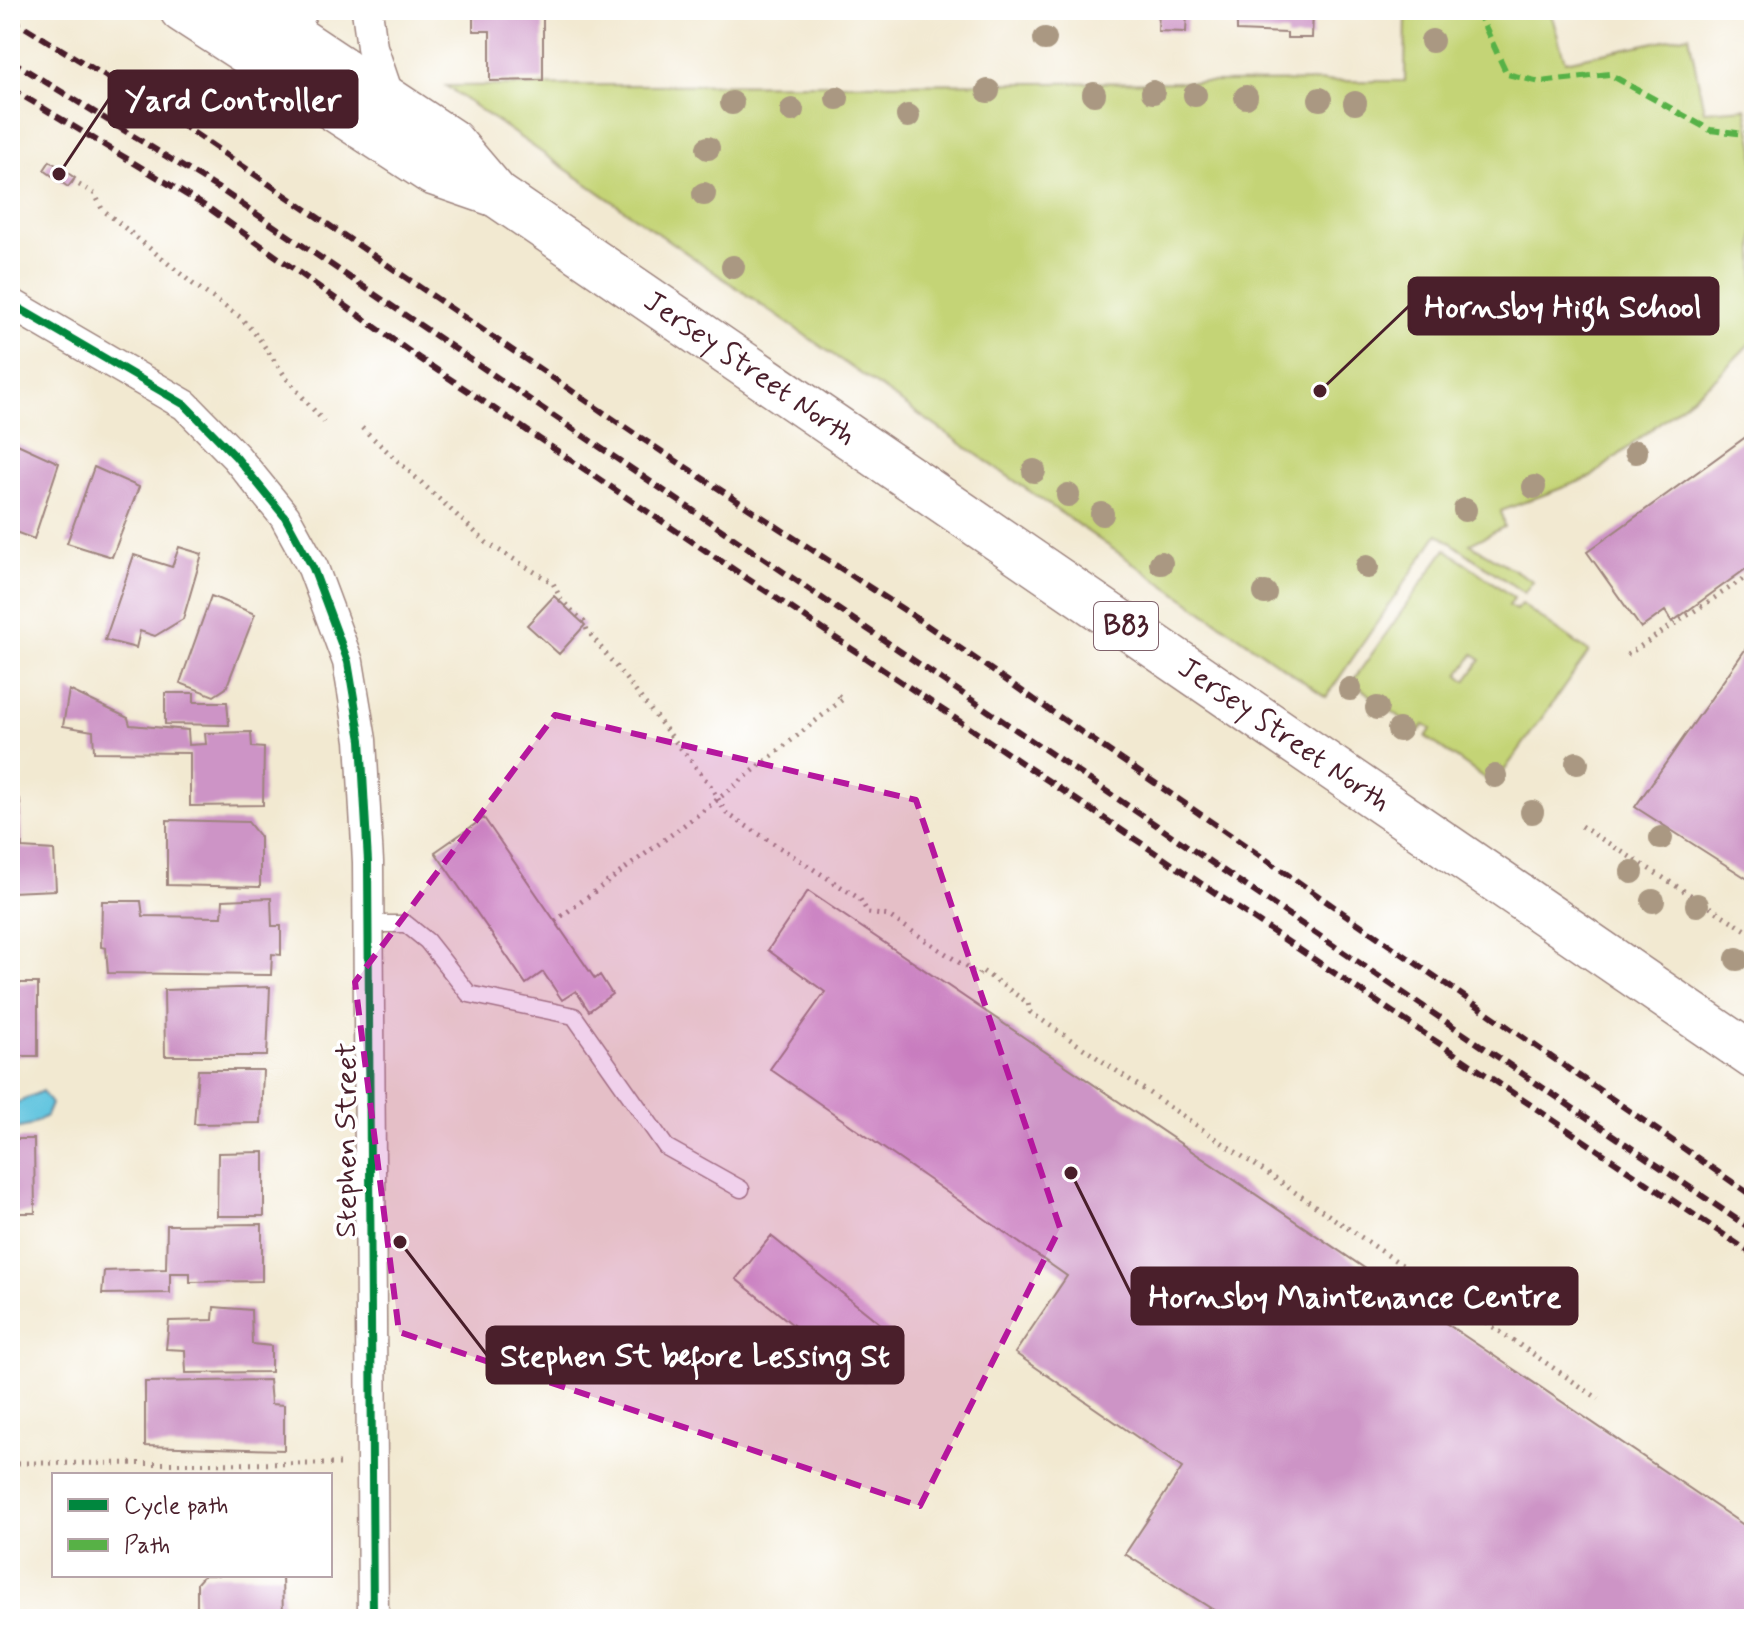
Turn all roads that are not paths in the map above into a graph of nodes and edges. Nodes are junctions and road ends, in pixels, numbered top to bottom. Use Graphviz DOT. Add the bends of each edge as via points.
graph roads {
  1 [pos="182,10"];
  2 [pos="367,10"];
  3 [pos="280,29"];
  4 [pos="389,97"];
  5 [pos="497,195"];
  6 [pos="10,303"];
  7 [pos="369,924"];
  8 [pos="1754,1057"];
  9 [pos="741,1189"];
  10 [pos="373,1619"];
  1 -- 3 [label="main road, Jersey Street North / B83"];
  2 -- 4 [label="street" via="372,47"];
  3 -- 4 [label="main road, Jersey Street North / B83"];
  3 -- 5 [label="main road, Jersey Street North / B83" via="433,173"];
  4 -- 5 [label="main road, Jersey Street North / B83" via="451,141"];
  5 -- 8 [label="main road, Jersey Street North / B83"];
  6 -- 7 [label="street, Stephen Street" via="185,405 285,517 313,568 348,662 361,740"];
  7 -- 9 [label="lane" via="406,924 427,941 469,994 574,1016 666,1147"];
  7 -- 10 [label="street, Stephen Street"];
}
